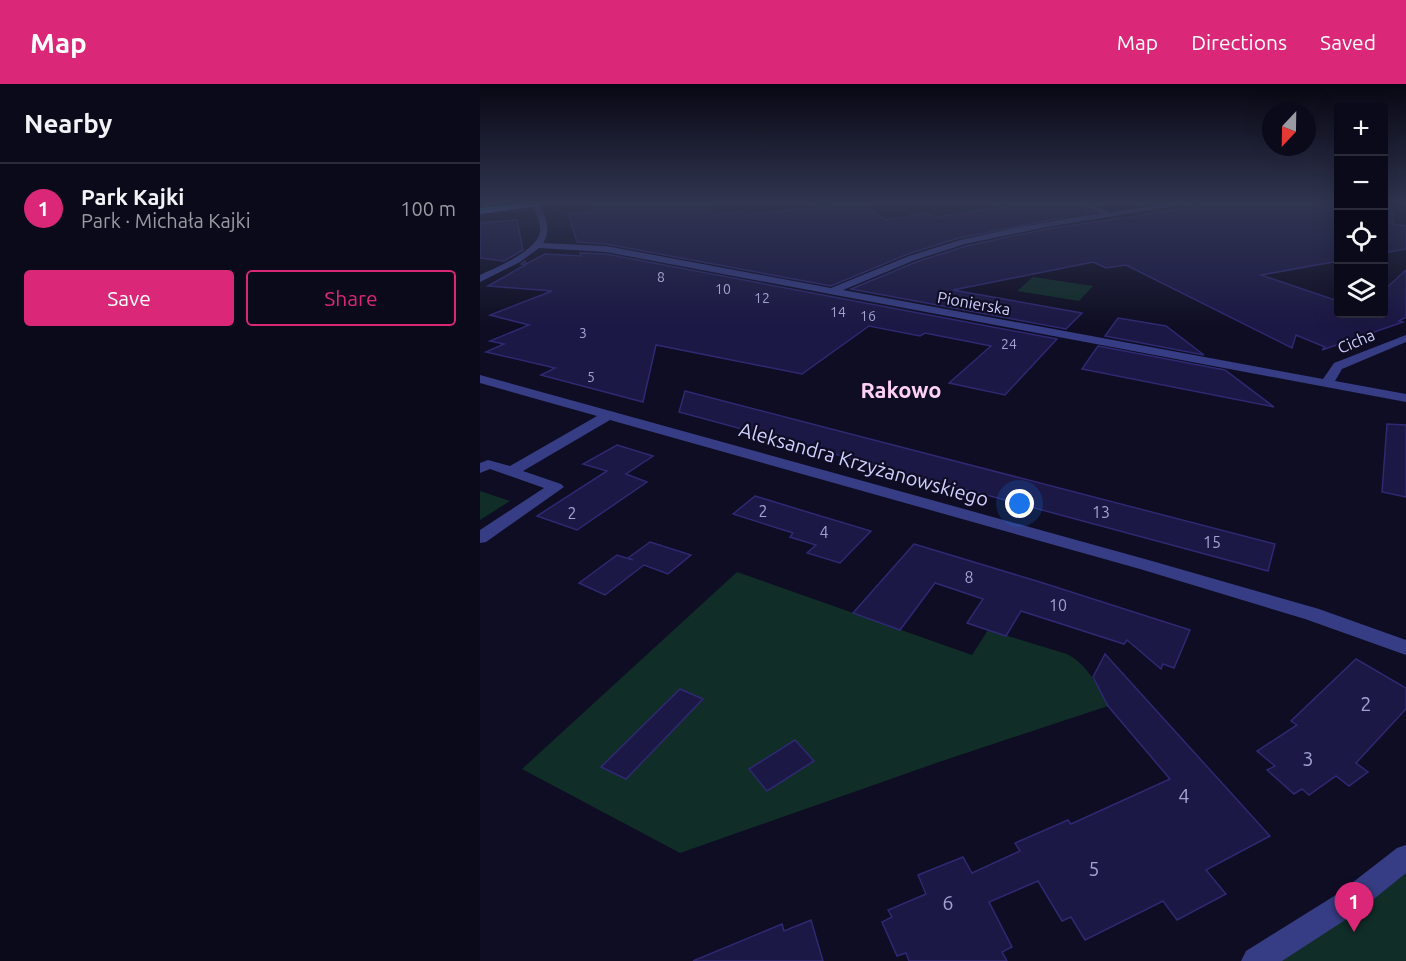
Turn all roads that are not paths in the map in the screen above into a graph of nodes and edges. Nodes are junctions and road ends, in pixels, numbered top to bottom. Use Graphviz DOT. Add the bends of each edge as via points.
graph roads {
  1 [pos="956,244"];
  2 [pos="537,245"];
  3 [pos="480,279"];
  4 [pos="830,292"];
  5 [pos="1406,338"];
  6 [pos="480,379"];
  7 [pos="1328,383"];
  8 [pos="1406,398"];
  9 [pos="610,414"];
  10 [pos="480,468"];
  11 [pos="511,472"];
  12 [pos="480,538"];
  13 [pos="1406,648"];
  14 [pos="1406,857"];
  15 [pos="1256,961"];
  1 -- 4 [label="street" via="900,262"];
  2 -- 3 [label="street"];
  2 -- 4 [label="street, Pionierska" via="606,249"];
  4 -- 7 [label="street, Pionierska"];
  5 -- 7 [label="street, Cicha" via="1338,366"];
  6 -- 9 [label="street, Aleksandra Krzyżanowskiego"];
  7 -- 8 [label="street, Pionierska"];
  9 -- 11 [label="street"];
  9 -- 13 [label="street, Aleksandra Krzyżanowskiego" via="1301,610"];
  10 -- 11 [label="street" via="488,464"];
  11 -- 12 [label="street" via="556,487"];
  14 -- 15 [label="street" via="1349,902"];
}
